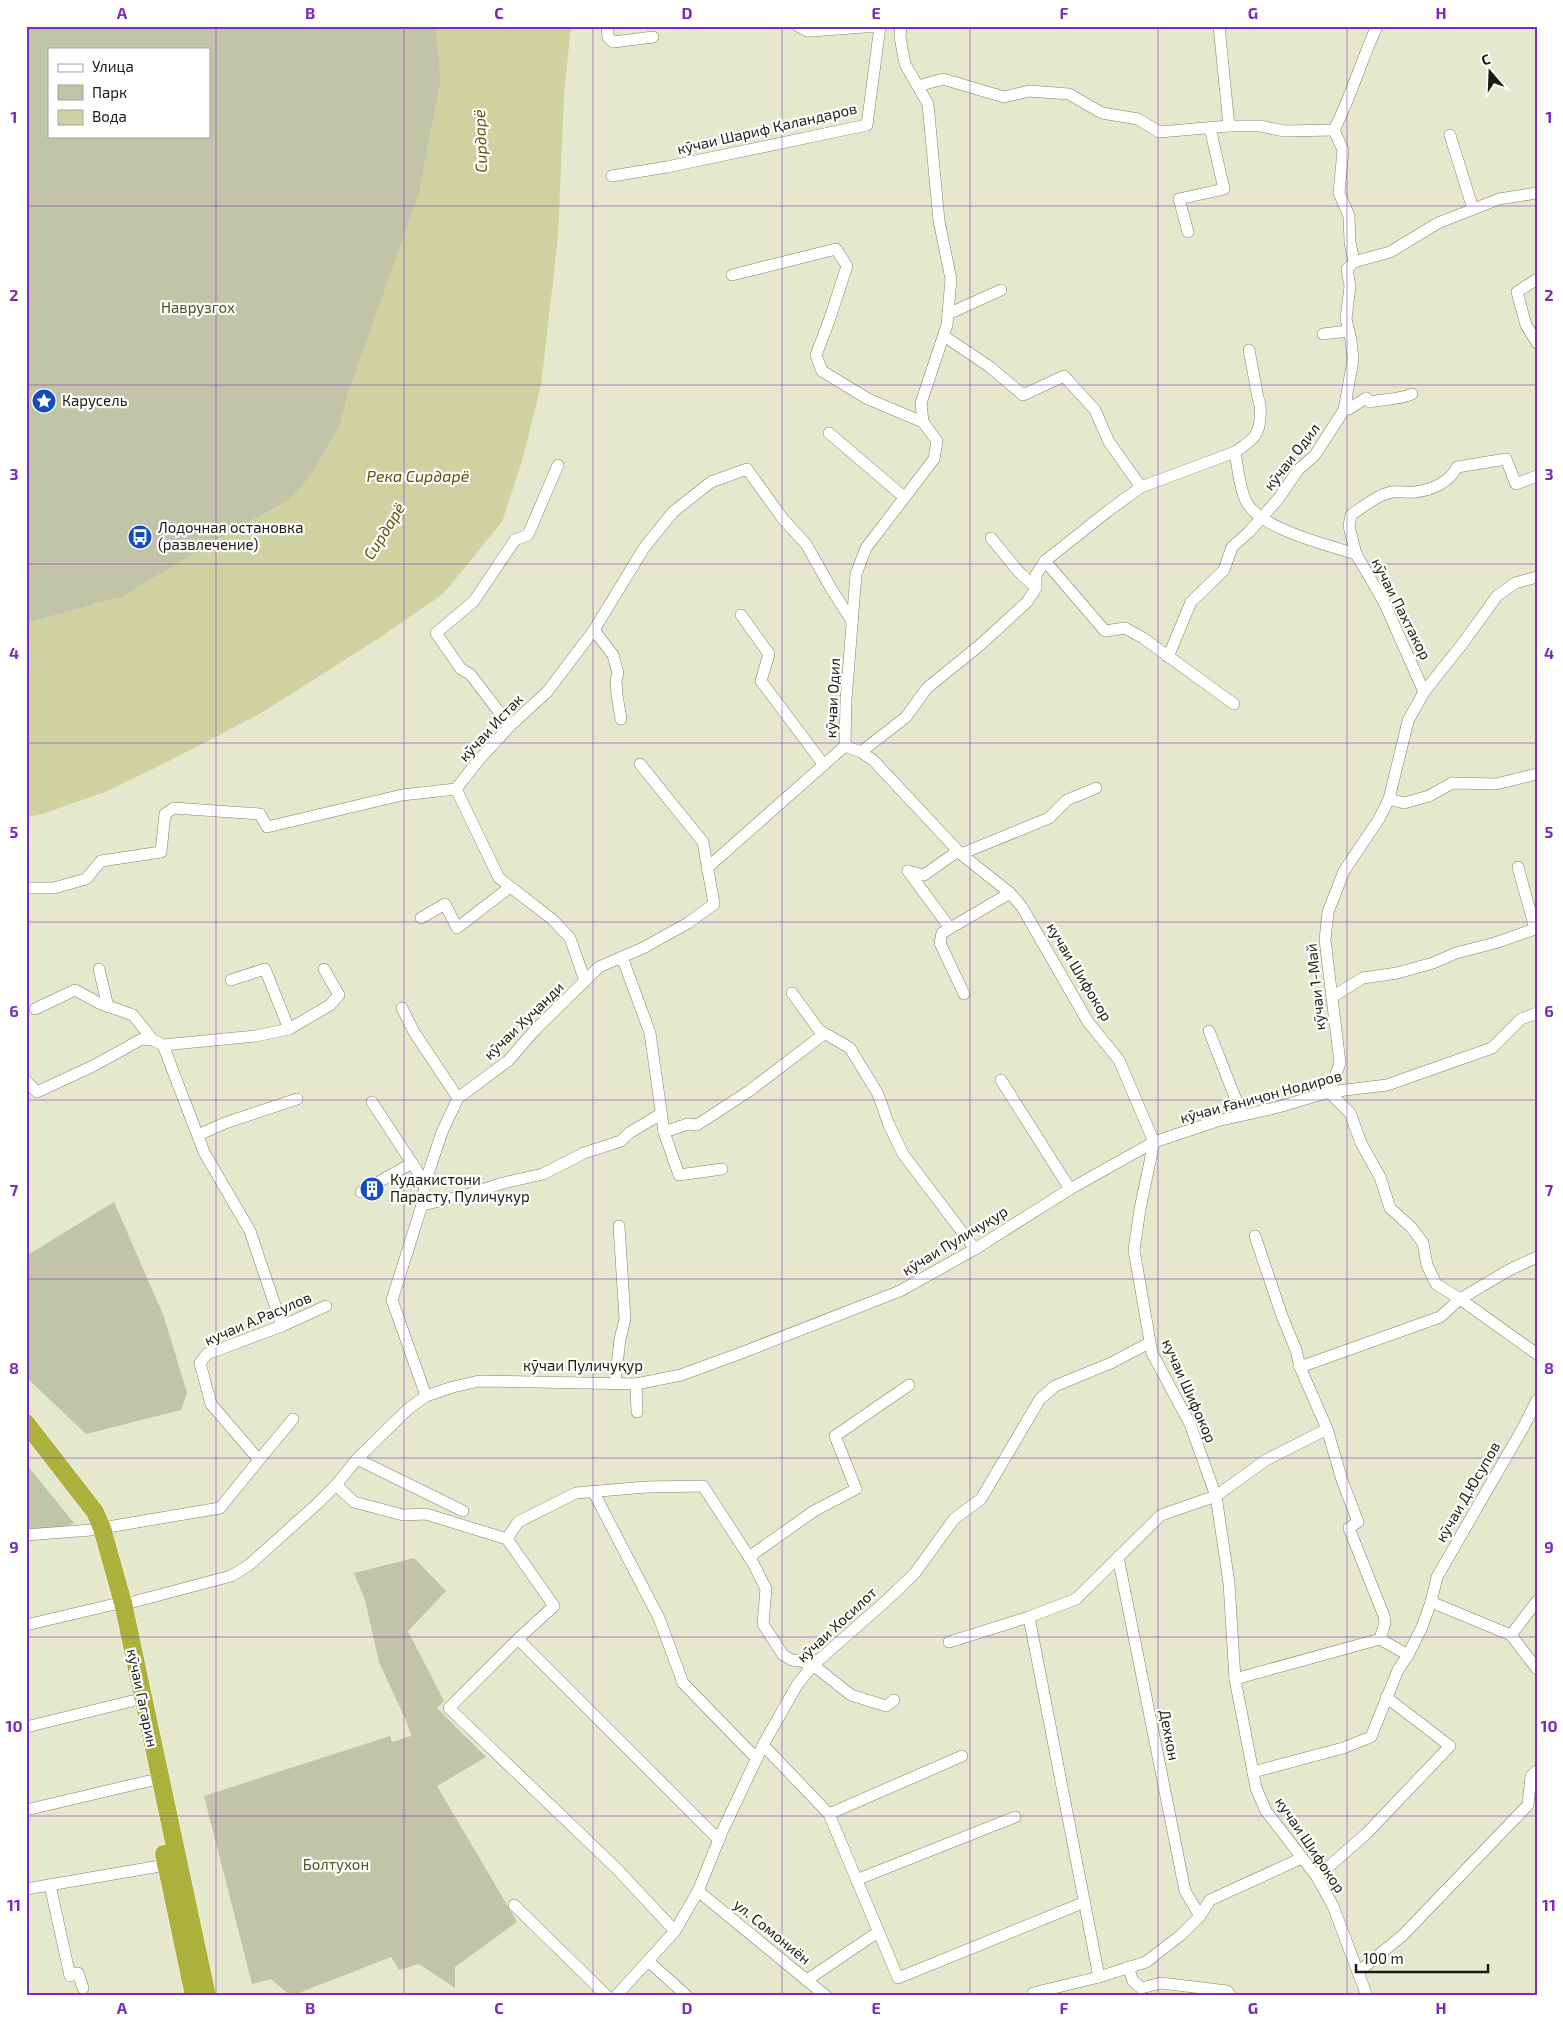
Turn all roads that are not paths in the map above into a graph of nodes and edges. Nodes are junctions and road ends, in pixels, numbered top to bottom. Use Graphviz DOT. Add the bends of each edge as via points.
graph roads {
  1 [pos="607,26"];
  2 [pos="798,26"];
  3 [pos="879,26"];
  4 [pos="901,26"];
  5 [pos="1218,26"];
  6 [pos="1377,26"];
  7 [pos="653,37"];
  8 [pos="918,86"];
  9 [pos="1229,126"];
  10 [pos="1210,128"];
  11 [pos="1334,130"];
  12 [pos="1450,135"];
  13 [pos="612,176"];
  14 [pos="1537,193"];
  15 [pos="1473,209"];
  16 [pos="1188,232"];
  17 [pos="1354,262"];
  18 [pos="732,275"];
  19 [pos="1537,280"];
  20 [pos="1001,290"];
  21 [pos="948,314"];
  22 [pos="1348,331"];
  23 [pos="1322,334"];
  24 [pos="944,336"];
  25 [pos="1537,343"];
  26 [pos="1249,350"];
  27 [pos="1412,394"];
  28 [pos="1347,400"];
  29 [pos="923,422"];
  30 [pos="829,433"];
  31 [pos="1235,452"];
  32 [pos="558,464"];
  33 [pos="1537,476"];
  34 [pos="1141,487"];
  35 [pos="904,497"];
  36 [pos="1261,518"];
  37 [pos="991,538"];
  38 [pos="1356,554"];
  39 [pos="1045,561"];
  40 [pos="1537,577"];
  41 [pos="1036,588"];
  42 [pos="741,615"];
  43 [pos="852,621"];
  44 [pos="594,630"];
  45 [pos="1168,658"];
  46 [pos="1424,692"];
  47 [pos="1234,704"];
  48 [pos="620,719"];
  49 [pos="510,726"];
  50 [pos="845,746"];
  51 [pos="861,752"];
  52 [pos="640,764"];
  53 [pos="824,765"];
  54 [pos="1537,774"];
  55 [pos="1096,788"];
  56 [pos="456,790"];
  57 [pos="1389,799"];
  58 [pos="959,853"];
  59 [pos="1518,866"];
  60 [pos="708,868"];
  61 [pos="510,887"];
  62 [pos="26,888"];
  63 [pos="1010,893"];
  64 [pos="421,918"];
  65 [pos="1536,927"];
  66 [pos="950,928"];
  67 [pos="622,957"];
  68 [pos="99,969"];
  69 [pos="324,969"];
  70 [pos="231,980"];
  71 [pos="585,981"];
  72 [pos="792,994"];
  73 [pos="964,994"];
  74 [pos="1332,997"];
  75 [pos="108,1007"];
  76 [pos="35,1008"];
  77 [pos="402,1008"];
  78 [pos="1537,1013"];
  79 [pos="289,1028"];
  80 [pos="1208,1031"];
  81 [pos="824,1034"];
  82 [pos="158,1043"];
  83 [pos="1001,1080"];
  84 [pos="26,1081"];
  85 [pos="1329,1092"];
  86 [pos="458,1098"];
  87 [pos="297,1099"];
  88 [pos="372,1102"];
  89 [pos="660,1114"];
  90 [pos="1242,1115"];
  91 [pos="664,1132"];
  92 [pos="198,1135"];
  93 [pos="1154,1142"];
  94 [pos="412,1163"];
  95 [pos="722,1169"];
  96 [pos="425,1183"];
  97 [pos="1070,1189"];
  98 [pos="361,1192"];
  99 [pos="422,1206"];
  100 [pos="619,1226"];
  101 [pos="1254,1236"];
  102 [pos="975,1249"];
  103 [pos="1537,1257"];
  104 [pos="1460,1299"];
  105 [pos="326,1306"];
  106 [pos="282,1326"];
  107 [pos="1149,1343"];
  108 [pos="1537,1354"];
  109 [pos="1300,1367"];
  110 [pos="615,1383"];
  111 [pos="636,1384"];
  112 [pos="909,1385"];
  113 [pos="426,1396"];
  114 [pos="1537,1400"];
  115 [pos="637,1412"];
  116 [pos="293,1419"];
  117 [pos="26,1423"];
  118 [pos="1327,1429"];
  119 [pos="26,1440"];
  120 [pos="357,1458"];
  121 [pos="259,1460"];
  122 [pos="336,1485"];
  123 [pos="593,1491"];
  124 [pos="1216,1496"];
  125 [pos="463,1512"];
  126 [pos="97,1529"];
  127 [pos="26,1535"];
  128 [pos="508,1539"];
  129 [pos="748,1556"];
  130 [pos="1118,1556"];
  131 [pos="1537,1601"];
  132 [pos="1431,1602"];
  133 [pos="117,1604"];
  134 [pos="1029,1617"];
  135 [pos="26,1625"];
  136 [pos="1511,1635"];
  137 [pos="518,1639"];
  138 [pos="1380,1639"];
  139 [pos="949,1642"];
  140 [pos="1408,1655"];
  141 [pos="812,1665"];
  142 [pos="1537,1669"];
  143 [pos="1235,1678"];
  144 [pos="1386,1697"];
  145 [pos="894,1700"];
  146 [pos="132,1701"];
  147 [pos="26,1727"];
  148 [pos="763,1745"];
  149 [pos="962,1756"];
  150 [pos="757,1759"];
  151 [pos="1537,1771"];
  152 [pos="1252,1772"];
  153 [pos="150,1781"];
  154 [pos="26,1810"];
  155 [pos="828,1814"];
  156 [pos="1015,1817"];
  157 [pos="719,1840"];
  158 [pos="1302,1858"];
  159 [pos="166,1865"];
  160 [pos="1317,1877"];
  161 [pos="856,1880"];
  162 [pos="50,1885"];
  163 [pos="26,1889"];
  164 [pos="698,1891"];
  165 [pos="1084,1902"];
  166 [pos="514,1905"];
  167 [pos="1200,1916"];
  168 [pos="675,1931"];
  169 [pos="878,1932"];
  170 [pos="648,1961"];
  171 [pos="1128,1967"];
  172 [pos="1358,1972"];
  173 [pos="1099,1977"];
  174 [pos="807,1980"];
  175 [pos="83,1988"];
  176 [pos="1033,1993"];
  177 [pos="194,1996"];
  178 [pos="207,1996"];
  179 [pos="607,1996"];
  180 [pos="616,1996"];
  181 [pos="687,1996"];
  182 [pos="826,1996"];
  183 [pos="1231,1996"];
  184 [pos="1366,1996"];
  1 -- 7 [label="street" via="608,37 613,42"];
  2 -- 3 [label="street, кӯчаи Шариф Қаландаров" via="811,31"];
  3 -- 13 [label="street, кӯчаи Шариф Қаландаров" via="867,125"];
  4 -- 8 [label="street" via="905,64"];
  5 -- 9 [label="street"];
  6 -- 11 [label="street"];
  8 -- 10 [label="street" via="943,79 1004,97 1029,91 1068,94 1102,113 1138,119 1159,132"];
  8 -- 21 [label="street" via="928,104 939,221 951,279"];
  9 -- 10 [label="street"];
  9 -- 11 [label="street" via="1260,126 1284,131"];
  10 -- 16 [label="street" via="1224,189 1179,199"];
  11 -- 17 [label="street, кӯчаи Одил" via="1343,150 1339,193 1349,216"];
  12 -- 15 [label="street"];
  14 -- 15 [label="street" via="1499,199"];
  15 -- 17 [label="street" via="1438,223 1390,252"];
  17 -- 22 [label="street, кӯчаи Одил" via="1347,269 1350,286 1346,319"];
  18 -- 29 [label="street" via="836,248 846,266 816,355 822,371 868,399"];
  19 -- 25 [label="street" via="1517,292 1526,325"];
  20 -- 21 [label="street"];
  21 -- 24 [label="street"];
  22 -- 23 [label="street"];
  22 -- 28 [label="street, кӯчаи Одил" via="1353,360"];
  24 -- 29 [label="street" via="921,403"];
  24 -- 34 [label="street" via="1024,395 1064,376 1095,410 1109,442"];
  26 -- 31 [label="street" via="1261,405 1259,430 1254,438"];
  27 -- 28 [label="street" via="1398,400 1370,402 1366,398 1349,409"];
  28 -- 36 [label="street, кӯчаи Одил" via="1316,455 1298,470"];
  29 -- 35 [label="street, кӯчаи Одил" via="937,441 934,458"];
  30 -- 35 [label="street"];
  31 -- 34 [label="street"];
  31 -- 36 [label="street, кӯчаи Пахтакор" via="1246,500"];
  32 -- 49 [label="street" via="528,535 515,540 474,601 436,633 461,670 470,674"];
  33 -- 38 [label="street" via="1516,484 1506,459 1457,467 1441,484 1415,492 1378,496 1351,515"];
  34 -- 39 [label="street"];
  35 -- 43 [label="street, кӯчаи Одил" via="866,548 856,574"];
  36 -- 38 [label="street, кӯчаи Пахтакор" via="1298,536"];
  36 -- 45 [label="street, кӯчаи Одил" via="1232,547 1224,570 1191,602"];
  37 -- 41 [label="street"];
  38 -- 46 [label="street, кӯчаи Пахтакор" via="1384,602"];
  39 -- 41 [label="street" via="1036,575"];
  39 -- 45 [label="street" via="1105,631 1125,628"];
  40 -- 46 [label="street, кӯчаи 1-Май" via="1515,583 1497,596"];
  41 -- 51 [label="street" via="1027,602 980,646 927,688 906,717"];
  42 -- 53 [label="street" via="769,654 761,681"];
  43 -- 44 [label="street, кӯчаи Истак" via="806,544 783,519 747,469 711,482 673,512 644,548"];
  43 -- 50 [label="street, кӯчаи Одил"];
  44 -- 48 [label="street" via="613,655 618,673"];
  44 -- 49 [label="street, кӯчаи Истак" via="547,692"];
  45 -- 47 [label="street"];
  46 -- 57 [label="street, кӯчаи 1-Май" via="1408,720"];
  49 -- 56 [label="street, кӯчаи Истак"];
  50 -- 51 [label="street, кӯчаи Одил"];
  50 -- 53 [label="street"];
  51 -- 58 [label="street, кучаи Шифокор" via="873,760"];
  52 -- 60 [label="street, кӯчаи Хуҷанди" via="703,842"];
  53 -- 60 [label="street"];
  54 -- 57 [label="street" via="1496,784 1452,783 1429,796 1404,803"];
  55 -- 58 [label="street" via="1066,800 1049,818"];
  56 -- 61 [label="street" via="499,878"];
  56 -- 62 [label="street" via="402,795 267,827 260,814 174,808 164,814 161,852 101,862 86,879 54,888"];
  57 -- 74 [label="street, кӯчаи 1-Май" via="1344,871 1328,912 1325,940"];
  58 -- 63 [label="street, кучаи Шифокор"];
  58 -- 66 [label="street" via="924,875 908,871"];
  59 -- 65 [label="street"];
  60 -- 67 [label="street, кӯчаи Хуҷанди" via="714,904 688,923"];
  61 -- 64 [label="street" via="457,928 445,904"];
  61 -- 71 [label="street" via="553,920 570,938"];
  63 -- 66 [label="street"];
  63 -- 93 [label="street, кучаи Шифокор" via="1022,907 1088,1022 1119,1060"];
  65 -- 74 [label="street" via="1406,971 1364,978"];
  66 -- 73 [label="street" via="942,933 940,943"];
  67 -- 71 [label="street, кӯчаи Хуҷанди" via="598,968"];
  67 -- 89 [label="street" via="650,1034"];
  68 -- 75 [label="street"];
  69 -- 79 [label="street" via="340,995"];
  70 -- 79 [label="street" via="265,970"];
  71 -- 86 [label="street, кӯчаи Хуҷанди" via="508,1061"];
  72 -- 81 [label="street"];
  74 -- 85 [label="street, кӯчаи 1-Май" via="1340,1063"];
  75 -- 76 [label="street" via="75,990"];
  75 -- 82 [label="street" via="133,1015"];
  77 -- 86 [label="street"];
  78 -- 85 [label="street, кӯчаи Ғаниҷон Нодиров" via="1521,1019 1492,1048 1387,1085"];
  79 -- 82 [label="street" via="256,1036"];
  80 -- 90 [label="street"];
  81 -- 91 [label="street" via="749,1091 696,1125 688,1124"];
  81 -- 102 [label="street" via="850,1048 878,1094 903,1154"];
  82 -- 84 [label="street" via="142,1039 37,1092"];
  82 -- 92 [label="street"];
  83 -- 97 [label="street"];
  85 -- 90 [label="street, кӯчаи Ғаниҷон Нодиров"];
  85 -- 104 [label="street" via="1350,1113 1361,1143 1380,1177 1390,1208 1423,1243 1427,1265 1436,1284"];
  86 -- 96 [label="street, кӯчаи Хуҷанди" via="442,1132"];
  87 -- 92 [label="street"];
  88 -- 94 [label="street"];
  89 -- 91 [label="street"];
  89 -- 99 [label="street" via="621,1141 584,1153 543,1174"];
  90 -- 93 [label="street, кӯчаи Ғаниҷон Нодиров"];
  91 -- 95 [label="street" via="679,1175"];
  92 -- 106 [label="street" via="204,1152 250,1231"];
  93 -- 97 [label="street, кӯчаи Пуличуқур"];
  93 -- 107 [label="street, кучаи Шифокор" via="1134,1250"];
  94 -- 96 [label="street"];
  94 -- 98 [label="street"];
  96 -- 99 [label="street, кӯчаи Хуҷанди"];
  97 -- 102 [label="street, кӯчаи Пуличуқур"];
  99 -- 113 [label="street, кӯчаи Хуҷанди" via="392,1300"];
  100 -- 110 [label="street" via="625,1319"];
  101 -- 109 [label="street"];
  102 -- 111 [label="street, кӯчаи Пуличуқур" via="900,1291 856,1309 681,1375"];
  103 -- 104 [label="street"];
  104 -- 108 [label="street"];
  104 -- 109 [label="street" via="1440,1317"];
  105 -- 106 [label="street, кучаи А.Расулов"];
  106 -- 121 [label="street, кучаи А.Расулов" via="207,1354 200,1363 211,1404"];
  107 -- 124 [label="street, кучаи Шифокор" via="1190,1424"];
  107 -- 141 [label="street, кӯчаи Хосилот" via="1055,1386 1040,1399 981,1499 954,1519 915,1573"];
  109 -- 118 [label="street"];
  110 -- 111 [label="street, кӯчаи Пуличуқур"];
  110 -- 113 [label="street, кӯчаи Пуличуқур" via="479,1381"];
  111 -- 115 [label="street"];
  112 -- 129 [label="street" via="835,1436 856,1489 814,1511"];
  113 -- 120 [label="street, кӯчаи Пуличуқур" via="408,1408"];
  114 -- 132 [label="street, кӯчаи Д.Юсупов" via="1437,1577"];
  116 -- 121 [label="street"];
  117 -- 126 [label="highway, кӯчаи Гагарин" via="95,1512"];
  118 -- 124 [label="street" via="1266,1460"];
  118 -- 138 [label="street" via="1358,1522 1350,1528 1384,1616"];
  119 -- 126 [label="highway, кӯчаи Гагарин"];
  120 -- 122 [label="street, кӯчаи Пуличуқур"];
  120 -- 125 [label="street"];
  121 -- 126 [label="street" via="220,1508"];
  122 -- 128 [label="street" via="354,1502 403,1515 426,1514"];
  122 -- 133 [label="street, кӯчаи Пуличуқур" via="249,1565 231,1576"];
  123 -- 128 [label="street" via="576,1493 518,1522"];
  123 -- 129 [label="street" via="703,1486"];
  123 -- 150 [label="street" via="659,1618 683,1683"];
  124 -- 130 [label="street" via="1161,1515"];
  124 -- 143 [label="street, кучаи Шифокор" via="1228,1583"];
  126 -- 127 [label="street"];
  126 -- 133 [label="highway, кӯчаи Гагарин"];
  128 -- 137 [label="street" via="554,1606"];
  129 -- 141 [label="street" via="766,1589 763,1624 783,1655"];
  130 -- 134 [label="street" via="1076,1598"];
  130 -- 167 [label="street, Дехкон" via="1184,1891"];
  131 -- 136 [label="street"];
  132 -- 136 [label="street"];
  132 -- 140 [label="street, кӯчаи Д.Юсупов"];
  133 -- 135 [label="street, кӯчаи Пуличуқур"];
  133 -- 146 [label="highway"];
  133 -- 178 [label="highway, кӯчаи Гагарин"];
  134 -- 139 [label="street"];
  134 -- 165 [label="street"];
  136 -- 142 [label="street"];
  137 -- 157 [label="street"];
  137 -- 168 [label="street" via="449,1708 617,1870"];
  138 -- 140 [label="street"];
  138 -- 143 [label="street"];
  140 -- 144 [label="street, кӯчаи Д.Юсупов"];
  141 -- 145 [label="street" via="851,1695 886,1706"];
  141 -- 148 [label="street, кӯчаи Хосилот"];
  143 -- 152 [label="street, кучаи Шифокор"];
  144 -- 152 [label="street, кӯчаи Д.Юсупов" via="1372,1737"];
  144 -- 160 [label="street" via="1450,1746 1367,1833"];
  146 -- 147 [label="street"];
  146 -- 153 [label="highway"];
  148 -- 150 [label="street, кӯчаи Хосилот"];
  148 -- 155 [label="street"];
  149 -- 155 [label="street"];
  150 -- 157 [label="street, кӯчаи Хосилот"];
  151 -- 172 [label="street" via="1532,1776 1528,1805 1403,1935"];
  152 -- 158 [label="street, кучаи Шифокор" via="1266,1811"];
  153 -- 154 [label="street"];
  153 -- 159 [label="highway"];
  155 -- 161 [label="street"];
  156 -- 161 [label="street"];
  157 -- 164 [label="street, кӯчаи Хосилот"];
  158 -- 160 [label="street, кучаи Шифокор"];
  158 -- 167 [label="street" via="1210,1900"];
  159 -- 162 [label="street"];
  159 -- 177 [label="highway"];
  160 -- 172 [label="street, кучаи Шифокор"];
  161 -- 169 [label="street"];
  162 -- 163 [label="street"];
  162 -- 175 [label="street" via="70,1976 78,1974"];
  164 -- 168 [label="street, кӯчаи Хосилот"];
  164 -- 174 [label="street, ул. Сомониён"];
  165 -- 169 [label="street" via="898,1978"];
  165 -- 173 [label="street"];
  166 -- 179 [label="street"];
  167 -- 171 [label="street" via="1146,1962"];
  168 -- 170 [label="street, кӯчаи Хосилот"];
  169 -- 174 [label="street"];
  170 -- 180 [label="street, кӯчаи Хосилот"];
  170 -- 181 [label="street"];
  171 -- 173 [label="street"];
  171 -- 183 [label="street" via="1133,1981 1141,1988 1161,1983 1227,1991"];
  172 -- 184 [label="street, кучаи Шифокор"];
  173 -- 176 [label="street"];
  174 -- 182 [label="street, ул. Сомониён"];
}
